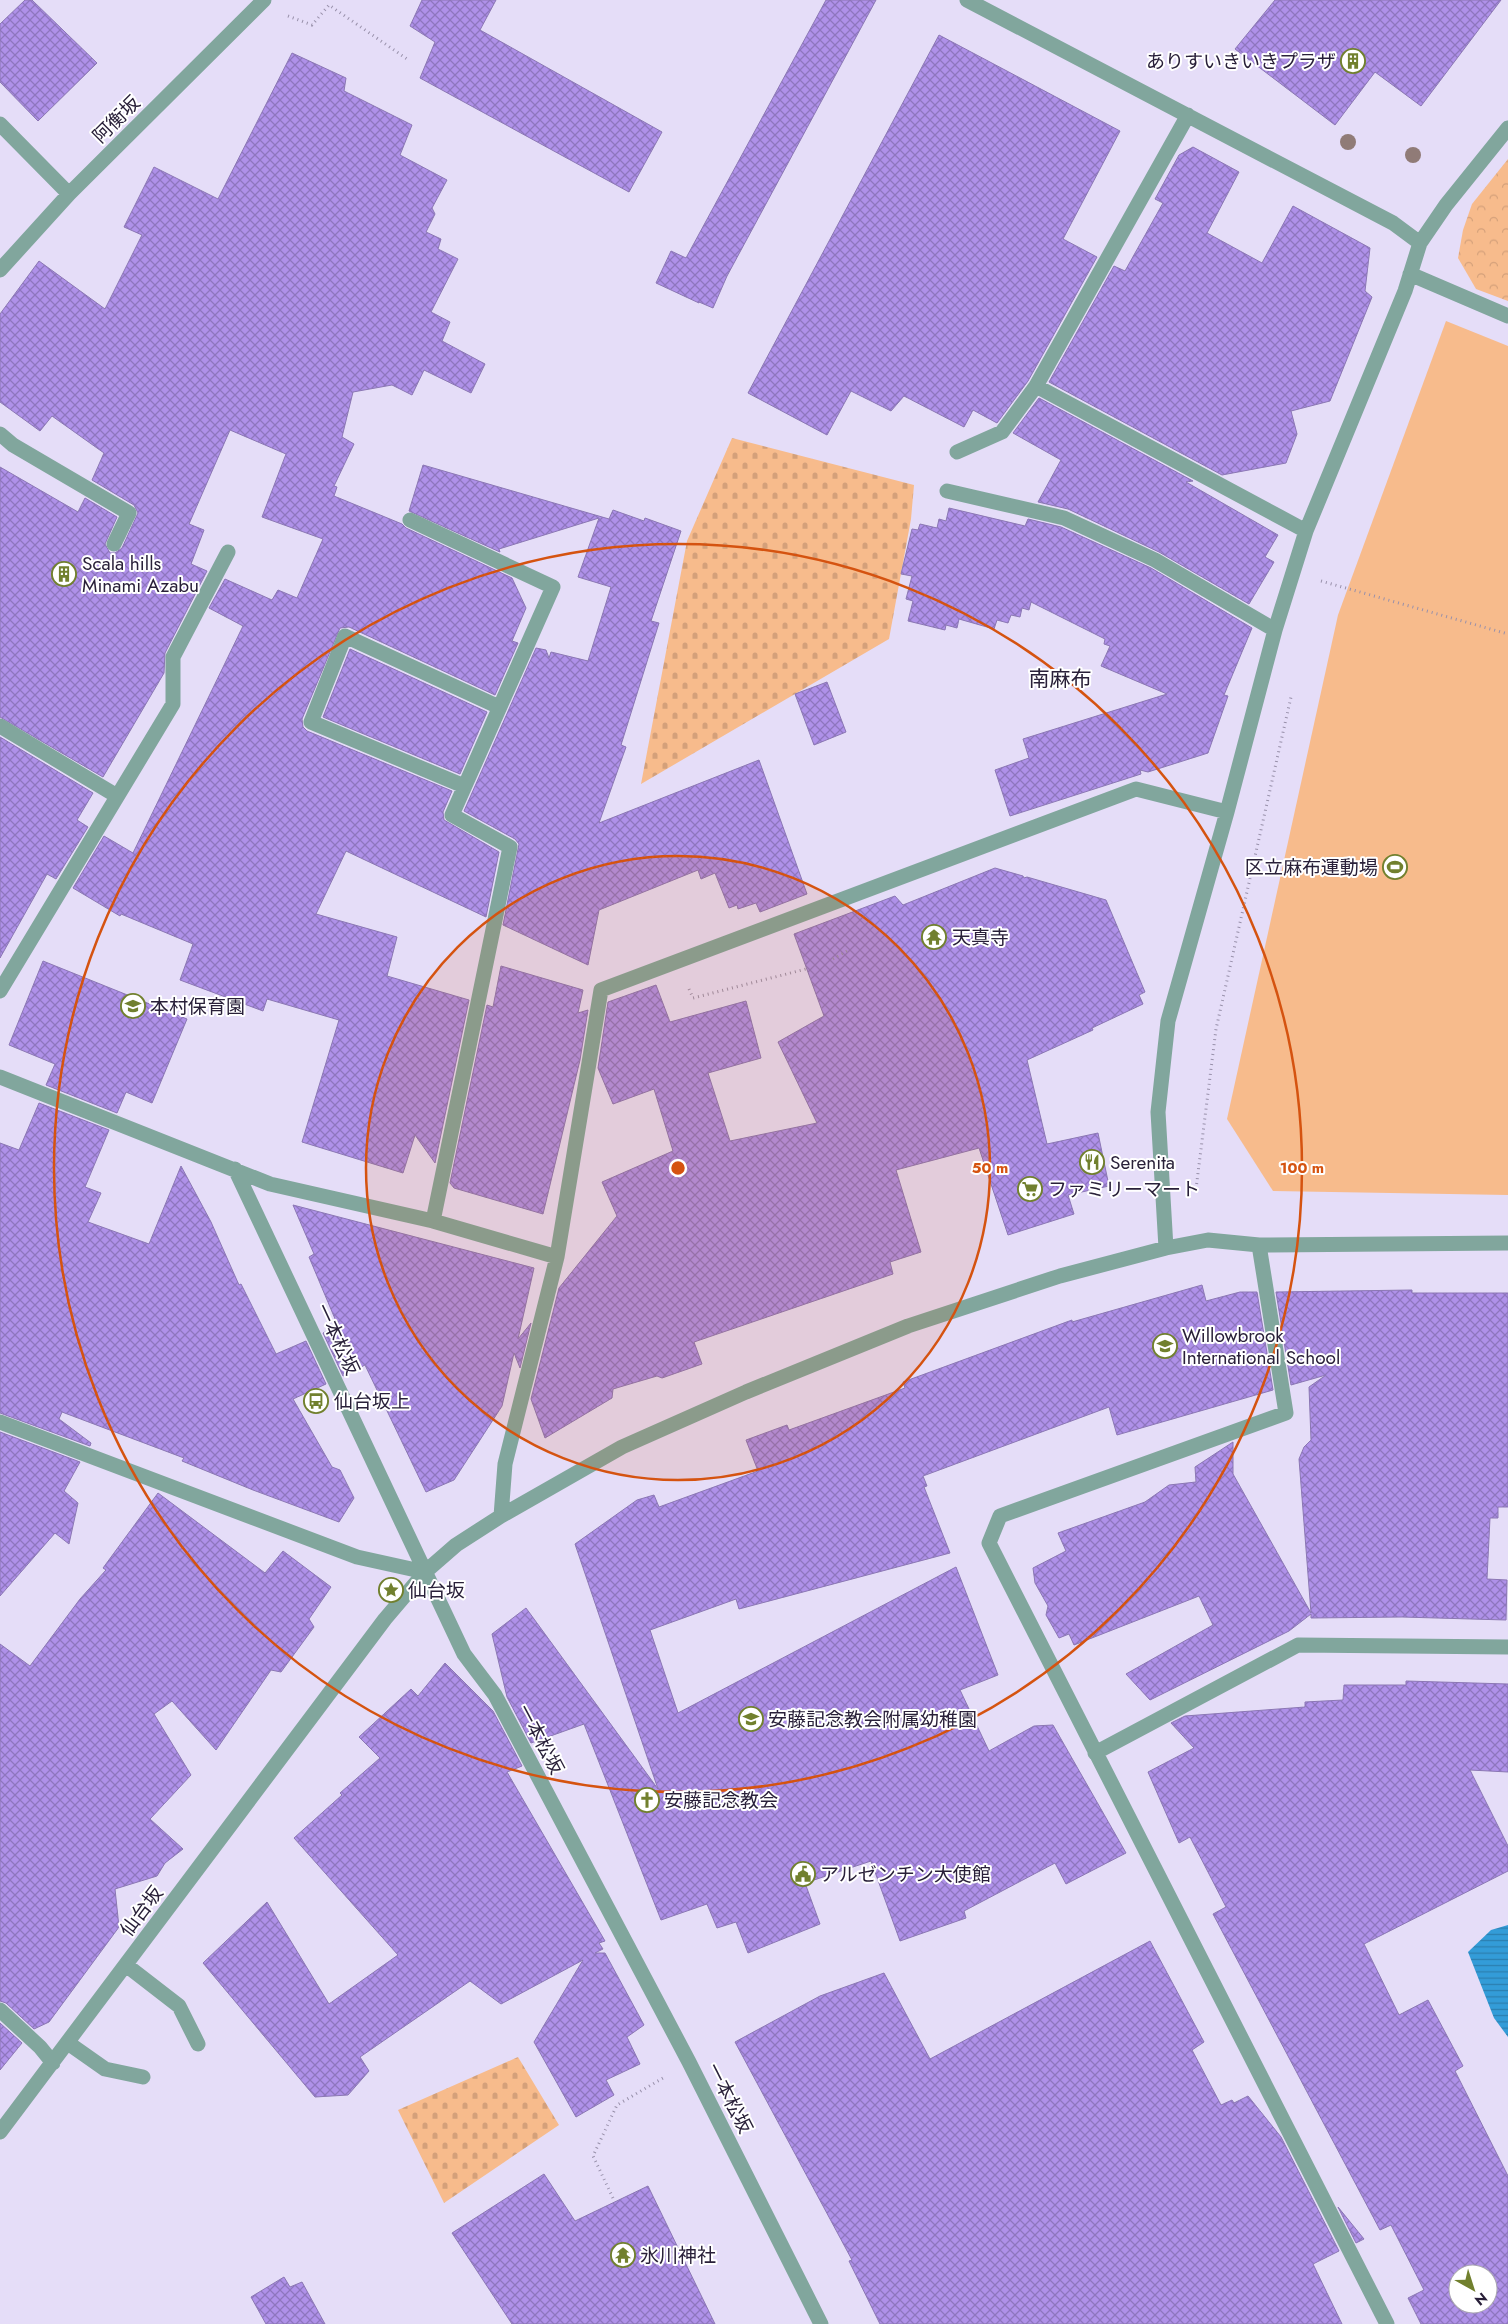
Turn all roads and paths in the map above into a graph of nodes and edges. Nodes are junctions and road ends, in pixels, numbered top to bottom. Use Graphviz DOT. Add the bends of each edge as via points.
graph roads {
  1 [pos="967,0"];
  2 [pos="261,2"];
  3 [pos="407,59"];
  4 [pos="1188,115"];
  5 [pos="0,124"];
  6 [pos="1508,128"];
  7 [pos="69,194"];
  8 [pos="1420,243"];
  9 [pos="0,270"];
  10 [pos="1410,274"];
  11 [pos="1508,316"];
  12 [pos="1036,386"];
  13 [pos="0,434"];
  14 [pos="957,452"];
  15 [pos="948,491"];
  16 [pos="410,520"];
  17 [pos="1306,531"];
  18 [pos="114,544"];
  19 [pos="228,552"];
  20 [pos="1294,572"];
  21 [pos="1275,630"];
  22 [pos="1508,634"];
  23 [pos="1291,694"];
  24 [pos="499,707"];
  25 [pos="0,726"];
  26 [pos="464,786"];
  27 [pos="117,796"];
  28 [pos="1228,812"];
  29 [pos="847,951"];
  30 [pos="833,959"];
  31 [pos="678,961"];
  32 [pos="806,969"];
  33 [pos="0,991"];
  34 [pos="0,1077"];
  35 [pos="235,1169"];
  36 [pos="1196,1189"];
  37 [pos="433,1221"];
  38 [pos="1508,1244"];
  39 [pos="1259,1245"];
  40 [pos="1166,1248"];
  41 [pos="557,1257"];
  42 [pos="0,1422"];
  43 [pos="502,1516"];
  44 [pos="425,1572"];
  45 [pos="1508,1647"];
  46 [pos="1095,1753"];
  47 [pos="126,1965"];
  48 [pos="0,2010"];
  49 [pos="68,2043"];
  50 [pos="198,2044"];
  51 [pos="689,2062"];
  52 [pos="52,2063"];
  53 [pos="143,2077"];
  54 [pos="0,2132"];
  55 [pos="613,2198"];
  56 [pos="822,2324"];
  57 [pos="1387,2324"];
  1 -- 4 [label="street"];
  2 -- 3 [label="path" via="312,25 329,5"];
  2 -- 7 [label="street, 阿衡坂"];
  4 -- 8 [label="street" via="1393,222"];
  4 -- 12 [label="street"];
  5 -- 7 [label="street"];
  6 -- 8 [label="street"];
  7 -- 9 [label="street, 阿衡坂"];
  8 -- 10 [label="street"];
  10 -- 11 [label="street"];
  10 -- 17 [label="street"];
  12 -- 14 [label="street" via="1002,432"];
  12 -- 17 [label="street"];
  13 -- 18 [label="street" via="13,445 130,513"];
  15 -- 21 [label="street" via="1064,518 1155,560"];
  16 -- 24 [label="street" via="553,587"];
  17 -- 20 [label="street"];
  19 -- 27 [label="street" via="173,657 172,704"];
  20 -- 21 [label="street"];
  20 -- 22 [label="path"];
  21 -- 28 [label="street"];
  23 -- 36 [label="path" via="1216,1029"];
  24 -- 26 [label="street"];
  24 -- 26 [label="street" via="344,636 311,722"];
  25 -- 27 [label="street"];
  26 -- 37 [label="street" via="452,815 510,847"];
  27 -- 33 [label="street"];
  28 -- 31 [label="street" via="1136,789"];
  28 -- 40 [label="street" via="1168,1021 1158,1112"];
  29 -- 30 [label="path"];
  31 -- 32 [label="path" via="693,998"];
  31 -- 41 [label="street" via="601,990"];
  34 -- 35 [label="street"];
  35 -- 37 [label="street" via="270,1184"];
  35 -- 44 [label="street, 一本松坂"];
  37 -- 41 [label="street"];
  38 -- 39 [label="street, 仙台坂"];
  39 -- 40 [label="street, 仙台坂" via="1208,1240"];
  39 -- 46 [label="street" via="1286,1413 1000,1516 989,1543"];
  40 -- 43 [label="street, 仙台坂" via="1060,1276 908,1326 622,1447"];
  41 -- 43 [label="street" via="505,1464"];
  42 -- 44 [label="street" via="357,1557"];
  43 -- 44 [label="street, 仙台坂" via="456,1545"];
  44 -- 47 [label="street, 仙台坂" via="380,1626"];
  44 -- 51 [label="street, 一本松坂" via="464,1654 495,1695"];
  45 -- 46 [label="street" via="1298,1646"];
  46 -- 57 [label="street"];
  47 -- 49 [label="street, 仙台坂"];
  47 -- 50 [label="street" via="179,2006"];
  48 -- 52 [label="street" via="40,2047"];
  49 -- 52 [label="street, 仙台坂"];
  49 -- 53 [label="street" via="105,2069"];
  51 -- 55 [label="path" via="617,2105 593,2156"];
  51 -- 56 [label="street, 一本松坂"];
  52 -- 54 [label="street, 仙台坂"];
}
